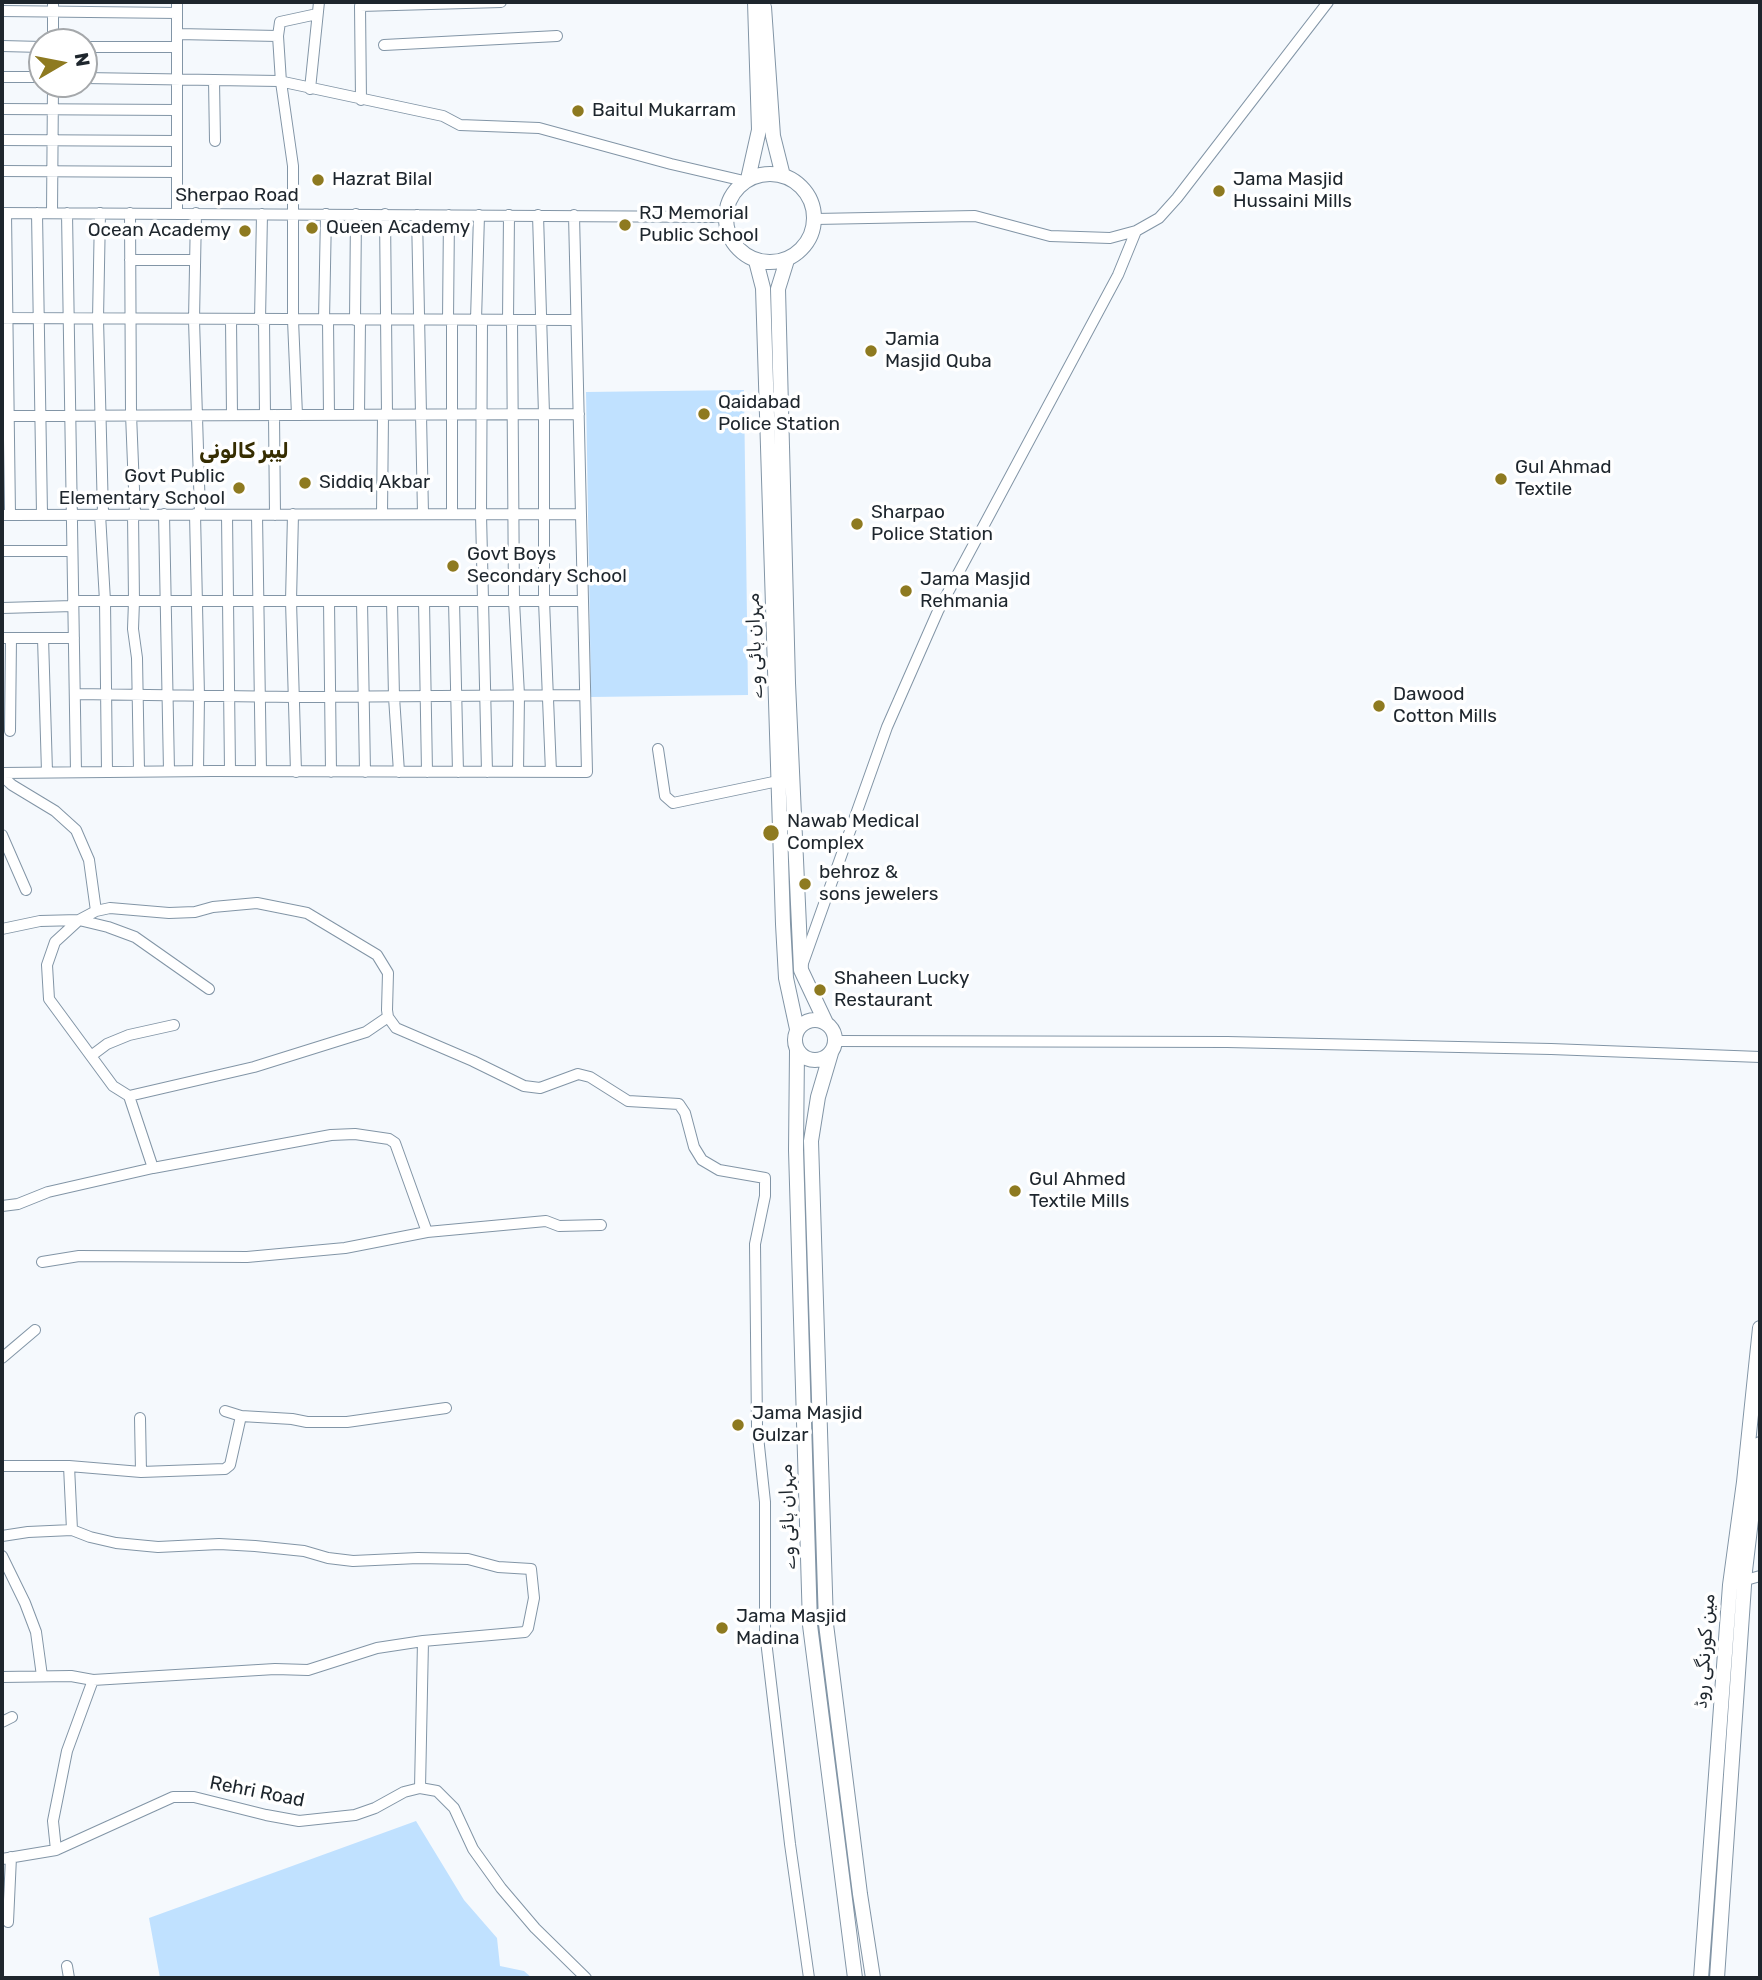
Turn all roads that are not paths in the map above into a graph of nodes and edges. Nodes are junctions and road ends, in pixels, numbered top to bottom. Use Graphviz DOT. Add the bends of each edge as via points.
graph roads {
  1 [pos="320,2"];
  2 [pos="501,2"];
  3 [pos="755,2"];
  4 [pos="764,2"];
  5 [pos="1328,2"];
  6 [pos="20,7"];
  7 [pos="53,7"];
  8 [pos="80,7"];
  9 [pos="111,7"];
  10 [pos="141,7"];
  11 [pos="177,7"];
  12 [pos="2,11"];
  13 [pos="317,14"];
  14 [pos="53,28"];
  15 [pos="177,34"];
  16 [pos="278,36"];
  17 [pos="557,36"];
  18 [pos="384,45"];
  19 [pos="2,46"];
  20 [pos="28,47"];
  21 [pos="98,47"];
  22 [pos="177,47"];
  23 [pos="2,77"];
  24 [pos="28,77"];
  25 [pos="98,78"];
  26 [pos="176,79"];
  27 [pos="214,80"];
  28 [pos="281,82"];
  29 [pos="310,89"];
  30 [pos="53,98"];
  31 [pos="361,100"];
  32 [pos="2,109"];
  33 [pos="53,110"];
  34 [pos="177,110"];
  35 [pos="2,140"];
  36 [pos="52,141"];
  37 [pos="177,141"];
  38 [pos="215,141"];
  39 [pos="2,171"];
  40 [pos="52,171"];
  41 [pos="177,172"];
  42 [pos="783,176"];
  43 [pos="746,180"];
  44 [pos="4,213"];
  45 [pos="37,213"];
  46 [pos="52,213"];
  47 [pos="67,213"];
  48 [pos="100,213"];
  49 [pos="130,213"];
  50 [pos="177,213"];
  51 [pos="196,213"];
  52 [pos="262,214"];
  53 [pos="295,214"];
  54 [pos="326,214"];
  55 [pos="356,214"];
  56 [pos="385,214"];
  57 [pos="416,215"];
  58 [pos="449,215"];
  59 [pos="479,215"];
  60 [pos="509,215"];
  61 [pos="538,215"];
  62 [pos="574,215"];
  63 [pos="725,217"];
  64 [pos="815,219"];
  65 [pos="1136,231"];
  66 [pos="130,260"];
  67 [pos="195,260"];
  68 [pos="788,260"];
  69 [pos="756,261"];
  70 [pos="4,318"];
  71 [pos="38,318"];
  72 [pos="68,319"];
  73 [pos="98,319"];
  74 [pos="129,319"];
  75 [pos="194,320"];
  76 [pos="232,320"];
  77 [pos="262,320"];
  78 [pos="293,320"];
  79 [pos="326,320"];
  80 [pos="358,320"];
  81 [pos="387,320"];
  82 [pos="418,320"];
  83 [pos="450,320"];
  84 [pos="479,320"];
  85 [pos="510,320"];
  86 [pos="541,320"];
  87 [pos="576,320"];
  88 [pos="131,414"];
  89 [pos="512,414"];
  90 [pos="544,414"];
  91 [pos="579,414"];
  92 [pos="41,415"];
  93 [pos="72,415"];
  94 [pos="100,415"];
  95 [pos="197,415"];
  96 [pos="232,415"];
  97 [pos="270,415"];
  98 [pos="297,415"];
  99 [pos="329,415"];
  100 [pos="359,415"];
  101 [pos="385,415"];
  102 [pos="421,415"];
  103 [pos="452,415"];
  104 [pos="481,415"];
  105 [pos="5,416"];
  106 [pos="41,514"];
  107 [pos="72,514"];
  108 [pos="102,514"];
  109 [pos="134,514"];
  110 [pos="164,514"];
  111 [pos="198,514"];
  112 [pos="227,514"];
  113 [pos="257,514"];
  114 [pos="293,514"];
  115 [pos="382,514"];
  116 [pos="423,514"];
  117 [pos="452,514"];
  118 [pos="481,514"];
  119 [pos="513,514"];
  120 [pos="545,514"];
  121 [pos="580,514"];
  122 [pos="6,515"];
  123 [pos="275,515"];
  124 [pos="2,551"];
  125 [pos="72,551"];
  126 [pos="105,601"];
  127 [pos="134,601"];
  128 [pos="165,601"];
  129 [pos="197,601"];
  130 [pos="228,601"];
  131 [pos="260,601"];
  132 [pos="291,601"];
  133 [pos="329,601"];
  134 [pos="362,601"];
  135 [pos="392,601"];
  136 [pos="424,601"];
  137 [pos="454,601"];
  138 [pos="484,601"];
  139 [pos="514,601"];
  140 [pos="544,601"];
  141 [pos="582,601"];
  142 [pos="73,603"];
  143 [pos="2,608"];
  144 [pos="6,638"];
  145 [pos="43,638"];
  146 [pos="74,638"];
  147 [pos="75,694"];
  148 [pos="107,695"];
  149 [pos="137,695"];
  150 [pos="519,695"];
  151 [pos="548,695"];
  152 [pos="584,695"];
  153 [pos="168,696"];
  154 [pos="199,696"];
  155 [pos="229,696"];
  156 [pos="425,696"];
  157 [pos="456,696"];
  158 [pos="485,696"];
  159 [pos="260,697"];
  160 [pos="294,697"];
  161 [pos="331,697"];
  162 [pos="363,697"];
  163 [pos="394,697"];
  164 [pos="10,731"];
  165 [pos="659,749"];
  166 [pos="139,771"];
  167 [pos="169,771"];
  168 [pos="198,771"];
  169 [pos="230,771"];
  170 [pos="261,771"];
  171 [pos="47,772"];
  172 [pos="76,772"];
  173 [pos="107,772"];
  174 [pos="296,772"];
  175 [pos="331,772"];
  176 [pos="365,772"];
  177 [pos="399,772"];
  178 [pos="427,772"];
  179 [pos="458,772"];
  180 [pos="487,772"];
  181 [pos="518,772"];
  182 [pos="551,772"];
  183 [pos="2,774"];
  184 [pos="778,781"];
  185 [pos="2,835"];
  186 [pos="26,890"];
  187 [pos="96,911"];
  188 [pos="79,920"];
  189 [pos="2,929"];
  190 [pos="801,970"];
  191 [pos="209,989"];
  192 [pos="388,1017"];
  193 [pos="826,1023"];
  194 [pos="174,1026"];
  195 [pos="797,1029"];
  196 [pos="833,1047"];
  197 [pos="797,1051"];
  198 [pos="91,1056"];
  199 [pos="1760,1057"];
  200 [pos="129,1096"];
  201 [pos="153,1168"];
  202 [pos="2,1206"];
  203 [pos="601,1226"];
  204 [pos="427,1232"];
  205 [pos="42,1262"];
  206 [pos="1760,1328"];
  207 [pos="35,1331"];
  208 [pos="2,1358"];
  209 [pos="446,1408"];
  210 [pos="225,1411"];
  211 [pos="241,1416"];
  212 [pos="140,1418"];
  213 [pos="1760,1444"];
  214 [pos="2,1466"];
  215 [pos="69,1466"];
  216 [pos="141,1472"];
  217 [pos="72,1530"];
  218 [pos="2,1536"];
  219 [pos="2,1556"];
  220 [pos="1760,1576"];
  221 [pos="1745,1580"];
  222 [pos="1730,1585"];
  223 [pos="423,1642"];
  224 [pos="2,1676"];
  225 [pos="42,1676"];
  226 [pos="93,1680"];
  227 [pos="420,1788"];
  228 [pos="55,1850"];
  229 [pos="6,1858"];
  230 [pos="8,1922"];
  231 [pos="67,1966"];
  232 [pos="69,1978"];
  233 [pos="586,1978"];
  234 [pos="809,1978"];
  235 [pos="855,1978"];
  236 [pos="873,1978"];
  237 [pos="1701,1978"];
  238 [pos="1717,1978"];
  1 -- 13 [label="street"];
  2 -- 31 [label="street" via="360,6"];
  3 -- 43 [label="main road" via="759,130"];
  4 -- 42 [label="main road" via="773,136"];
  5 -- 65 [label="street" via="1177,198 1159,218"];
  6 -- 7 [label="street"];
  6 -- 12 [label="street"];
  7 -- 8 [label="street"];
  7 -- 14 [label="street"];
  8 -- 9 [label="street"];
  9 -- 10 [label="street"];
  10 -- 11 [label="street"];
  11 -- 15 [label="street"];
  13 -- 16 [label="street" via="280,22"];
  13 -- 29 [label="street"];
  15 -- 16 [label="street"];
  15 -- 22 [label="street"];
  16 -- 28 [label="street"];
  17 -- 18 [label="street"];
  19 -- 20 [label="street"];
  21 -- 22 [label="street"];
  22 -- 26 [label="street"];
  23 -- 24 [label="street"];
  25 -- 26 [label="street"];
  26 -- 27 [label="street"];
  26 -- 34 [label="street"];
  27 -- 28 [label="street"];
  27 -- 38 [label="street"];
  28 -- 29 [label="street"];
  28 -- 53 [label="street"];
  29 -- 31 [label="street"];
  30 -- 33 [label="street"];
  31 -- 43 [label="street" via="443,116 460,125 539,128"];
  32 -- 33 [label="street"];
  33 -- 34 [label="street"];
  33 -- 36 [label="street"];
  34 -- 37 [label="street"];
  35 -- 36 [label="street"];
  36 -- 37 [label="street"];
  36 -- 40 [label="street"];
  37 -- 41 [label="street"];
  39 -- 40 [label="street"];
  40 -- 41 [label="street"];
  40 -- 46 [label="street"];
  41 -- 50 [label="street"];
  42 -- 43 [label="main road" via="759,174"];
  42 -- 64 [label="main road" via="801,185"];
  43 -- 63 [label="main road" via="727,203"];
  44 -- 45 [label="street, Sherpao Road"];
  44 -- 70 [label="street"];
  45 -- 46 [label="street, Sherpao Road"];
  45 -- 71 [label="street"];
  46 -- 47 [label="street, Sherpao Road"];
  47 -- 48 [label="street, Sherpao Road"];
  47 -- 72 [label="street"];
  48 -- 49 [label="street, Sherpao Road"];
  48 -- 73 [label="street"];
  49 -- 50 [label="street, Sherpao Road"];
  49 -- 66 [label="street"];
  50 -- 51 [label="street, Sherpao Road"];
  51 -- 52 [label="street, Sherpao Road"];
  51 -- 67 [label="street"];
  52 -- 53 [label="street, Sherpao Road"];
  52 -- 77 [label="street"];
  53 -- 54 [label="street, Sherpao Road"];
  53 -- 78 [label="street"];
  54 -- 55 [label="street, Sherpao Road"];
  54 -- 79 [label="street"];
  55 -- 56 [label="street, Sherpao Road"];
  55 -- 80 [label="street"];
  56 -- 57 [label="street, Sherpao Road"];
  56 -- 81 [label="street"];
  57 -- 58 [label="street, Sherpao Road"];
  57 -- 82 [label="street"];
  58 -- 59 [label="street, Sherpao Road"];
  58 -- 83 [label="street"];
  59 -- 60 [label="street, Sherpao Road"];
  59 -- 84 [label="street"];
  60 -- 61 [label="street, Sherpao Road"];
  60 -- 85 [label="street"];
  61 -- 62 [label="street, Sherpao Road"];
  61 -- 86 [label="street"];
  62 -- 63 [label="street, Sherpao Road"];
  62 -- 87 [label="street"];
  63 -- 69 [label="main road" via="729,236 740,251"];
  64 -- 65 [label="street" via="975,216 1049,236 1110,238"];
  64 -- 68 [label="main road" via="807,243"];
  65 -- 190 [label="street" via="1118,275 938,611 887,727"];
  66 -- 67 [label="street"];
  66 -- 74 [label="street"];
  67 -- 75 [label="street"];
  68 -- 69 [label="main road"];
  68 -- 190 [label="main road" via="778,289"];
  69 -- 184 [label="main road, مہران ہائی وے" via="764,288"];
  70 -- 71 [label="street"];
  70 -- 105 [label="street"];
  71 -- 72 [label="street"];
  71 -- 92 [label="street"];
  72 -- 73 [label="street"];
  72 -- 93 [label="street"];
  73 -- 74 [label="street"];
  73 -- 94 [label="street"];
  74 -- 75 [label="street"];
  74 -- 88 [label="street"];
  75 -- 76 [label="street"];
  75 -- 95 [label="street"];
  76 -- 77 [label="street"];
  76 -- 96 [label="street"];
  77 -- 78 [label="street"];
  77 -- 97 [label="street"];
  78 -- 79 [label="street"];
  78 -- 98 [label="street"];
  79 -- 80 [label="street"];
  79 -- 99 [label="street"];
  80 -- 81 [label="street"];
  80 -- 100 [label="street"];
  81 -- 82 [label="street"];
  81 -- 101 [label="street"];
  82 -- 83 [label="street"];
  82 -- 102 [label="street"];
  83 -- 84 [label="street"];
  83 -- 103 [label="street"];
  84 -- 85 [label="street"];
  84 -- 104 [label="street"];
  85 -- 86 [label="street"];
  85 -- 89 [label="street"];
  86 -- 87 [label="street"];
  86 -- 90 [label="street"];
  87 -- 91 [label="street"];
  88 -- 94 [label="street"];
  88 -- 95 [label="street"];
  88 -- 109 [label="street"];
  89 -- 90 [label="street"];
  89 -- 104 [label="street"];
  89 -- 119 [label="street"];
  90 -- 91 [label="street"];
  90 -- 120 [label="street"];
  91 -- 121 [label="street"];
  92 -- 93 [label="street"];
  92 -- 105 [label="street"];
  92 -- 106 [label="street"];
  93 -- 94 [label="street"];
  93 -- 107 [label="street"];
  94 -- 108 [label="street"];
  95 -- 96 [label="street"];
  95 -- 111 [label="street"];
  96 -- 97 [label="street"];
  97 -- 98 [label="street"];
  97 -- 123 [label="street"];
  98 -- 99 [label="street"];
  99 -- 100 [label="street"];
  100 -- 101 [label="street"];
  101 -- 102 [label="street"];
  101 -- 115 [label="street"];
  102 -- 103 [label="street"];
  102 -- 116 [label="street"];
  103 -- 104 [label="street"];
  103 -- 117 [label="street"];
  104 -- 118 [label="street"];
  105 -- 122 [label="street"];
  106 -- 107 [label="street"];
  106 -- 122 [label="street"];
  107 -- 108 [label="street"];
  107 -- 125 [label="street"];
  108 -- 109 [label="street"];
  108 -- 126 [label="street"];
  109 -- 110 [label="street"];
  109 -- 127 [label="street"];
  110 -- 111 [label="street"];
  110 -- 128 [label="street"];
  111 -- 112 [label="street"];
  111 -- 129 [label="street"];
  112 -- 113 [label="street"];
  112 -- 130 [label="street"];
  113 -- 123 [label="street"];
  113 -- 131 [label="street"];
  114 -- 115 [label="street"];
  114 -- 123 [label="street"];
  114 -- 132 [label="street"];
  115 -- 116 [label="street"];
  116 -- 117 [label="street"];
  117 -- 118 [label="street"];
  118 -- 119 [label="street"];
  118 -- 138 [label="street"];
  119 -- 120 [label="street"];
  119 -- 139 [label="street"];
  120 -- 121 [label="street"];
  120 -- 140 [label="street"];
  121 -- 141 [label="street"];
  124 -- 125 [label="street"];
  125 -- 142 [label="street"];
  126 -- 127 [label="street"];
  126 -- 142 [label="street"];
  126 -- 148 [label="street"];
  127 -- 128 [label="street"];
  127 -- 149 [label="street"];
  128 -- 129 [label="street"];
  128 -- 153 [label="street"];
  129 -- 130 [label="street"];
  129 -- 154 [label="street"];
  130 -- 131 [label="street"];
  130 -- 155 [label="street"];
  131 -- 132 [label="street"];
  131 -- 159 [label="street"];
  132 -- 133 [label="street"];
  132 -- 160 [label="street"];
  133 -- 134 [label="street"];
  133 -- 161 [label="street"];
  134 -- 135 [label="street"];
  134 -- 162 [label="street"];
  135 -- 136 [label="street"];
  135 -- 163 [label="street"];
  136 -- 137 [label="street"];
  136 -- 156 [label="street"];
  137 -- 138 [label="street"];
  137 -- 157 [label="street"];
  138 -- 139 [label="street"];
  138 -- 158 [label="street"];
  139 -- 140 [label="street"];
  139 -- 150 [label="street"];
  140 -- 141 [label="street"];
  140 -- 151 [label="street"];
  141 -- 152 [label="street"];
  142 -- 143 [label="street"];
  142 -- 146 [label="street"];
  144 -- 145 [label="street"];
  144 -- 164 [label="street"];
  145 -- 146 [label="street"];
  145 -- 171 [label="street"];
  146 -- 147 [label="street"];
  147 -- 148 [label="street"];
  147 -- 172 [label="street"];
  148 -- 149 [label="street"];
  148 -- 173 [label="street"];
  149 -- 153 [label="street"];
  149 -- 166 [label="street"];
  150 -- 151 [label="street"];
  150 -- 158 [label="street"];
  150 -- 181 [label="street"];
  151 -- 152 [label="street"];
  151 -- 182 [label="street"];
  152 -- 182 [label="street" via="587,772"];
  153 -- 154 [label="street"];
  153 -- 167 [label="street"];
  154 -- 155 [label="street"];
  154 -- 168 [label="street"];
  155 -- 159 [label="street"];
  155 -- 169 [label="street"];
  156 -- 157 [label="street"];
  156 -- 163 [label="street"];
  156 -- 178 [label="street"];
  157 -- 158 [label="street"];
  157 -- 179 [label="street"];
  158 -- 180 [label="street"];
  159 -- 160 [label="street"];
  159 -- 170 [label="street"];
  160 -- 161 [label="street"];
  160 -- 174 [label="street"];
  161 -- 162 [label="street"];
  161 -- 175 [label="street"];
  162 -- 163 [label="street"];
  162 -- 176 [label="street"];
  163 -- 177 [label="street"];
  165 -- 184 [label="street" via="665,796 673,803"];
  166 -- 167 [label="street"];
  166 -- 173 [label="street"];
  167 -- 168 [label="street"];
  168 -- 169 [label="street"];
  169 -- 170 [label="street"];
  170 -- 174 [label="street"];
  171 -- 172 [label="street"];
  171 -- 183 [label="street"];
  172 -- 173 [label="street"];
  174 -- 175 [label="street"];
  175 -- 176 [label="street"];
  176 -- 177 [label="street"];
  177 -- 178 [label="street"];
  178 -- 179 [label="street"];
  179 -- 180 [label="street"];
  180 -- 181 [label="street"];
  181 -- 182 [label="street"];
  183 -- 187 [label="street" via="76,830 89,860"];
  184 -- 195 [label="main road, مہران ہائی وے" via="786,978"];
  185 -- 186 [label="street"];
  187 -- 188 [label="street"];
  187 -- 192 [label="street" via="195,912 257,903 307,913 384,964 389,980"];
  188 -- 189 [label="street" via="40,921"];
  188 -- 191 [label="street" via="135,937"];
  188 -- 198 [label="street" via="55,942 47,965 49,999"];
  190 -- 193 [label="main road"];
  192 -- 200 [label="street" via="366,1032 254,1066"];
  192 -- 234 [label="street" via="396,1028 524,1086 540,1088 578,1074 628,1101 679,1104 702,1160 719,1170 765,1178 755,1257 765,1632"];
  193 -- 195 [label="main road" via="810,1021"];
  193 -- 196 [label="main road" via="832,1030"];
  194 -- 198 [label="street" via="129,1035"];
  195 -- 197 [label="main road"];
  196 -- 197 [label="main road" via="817,1061"];
  196 -- 199 [label="street" via="1227,1042"];
  196 -- 236 [label="main road" via="811,1141 826,1624"];
  197 -- 235 [label="main road, مہران ہائی وے" via="810,1625"];
  198 -- 200 [label="street" via="113,1086"];
  200 -- 201 [label="street"];
  201 -- 202 [label="street"];
  201 -- 204 [label="street" via="331,1135 389,1139"];
  203 -- 204 [label="street" via="559,1227 546,1221"];
  204 -- 205 [label="street" via="345,1248 247,1257 79,1256"];
  206 -- 222 [label="main road, مین کورنگی روڈ"];
  207 -- 208 [label="street"];
  209 -- 211 [label="street" via="347,1423"];
  210 -- 211 [label="street"];
  211 -- 216 [label="street" via="230,1465 225,1469"];
  212 -- 216 [label="street"];
  213 -- 221 [label="main road, مین کورنگی روڈ"];
  214 -- 215 [label="street"];
  215 -- 216 [label="street"];
  215 -- 217 [label="street"];
  217 -- 218 [label="street"];
  217 -- 223 [label="street" via="116,1543 158,1547 219,1544 341,1559 468,1559 531,1570 534,1598 526,1632"];
  219 -- 225 [label="street" via="36,1632"];
  220 -- 221 [label="street"];
  221 -- 222 [label="street"];
  221 -- 238 [label="main road, مین کورنگی روڈ"];
  222 -- 237 [label="main road, مین کورنگی روڈ"];
  223 -- 226 [label="street" via="377,1648 308,1671"];
  223 -- 227 [label="street"];
  224 -- 225 [label="street"];
  225 -- 226 [label="street"];
  226 -- 228 [label="street" via="67,1751 53,1821"];
  227 -- 228 [label="street, Rehri Road" via="355,1815 299,1821 194,1797 173,1797"];
  227 -- 233 [label="street" via="437,1791 454,1808 473,1849 501,1888"];
  228 -- 229 [label="street, Rehri Road"];
  229 -- 230 [label="street"];
  231 -- 232 [label="street"];
}
